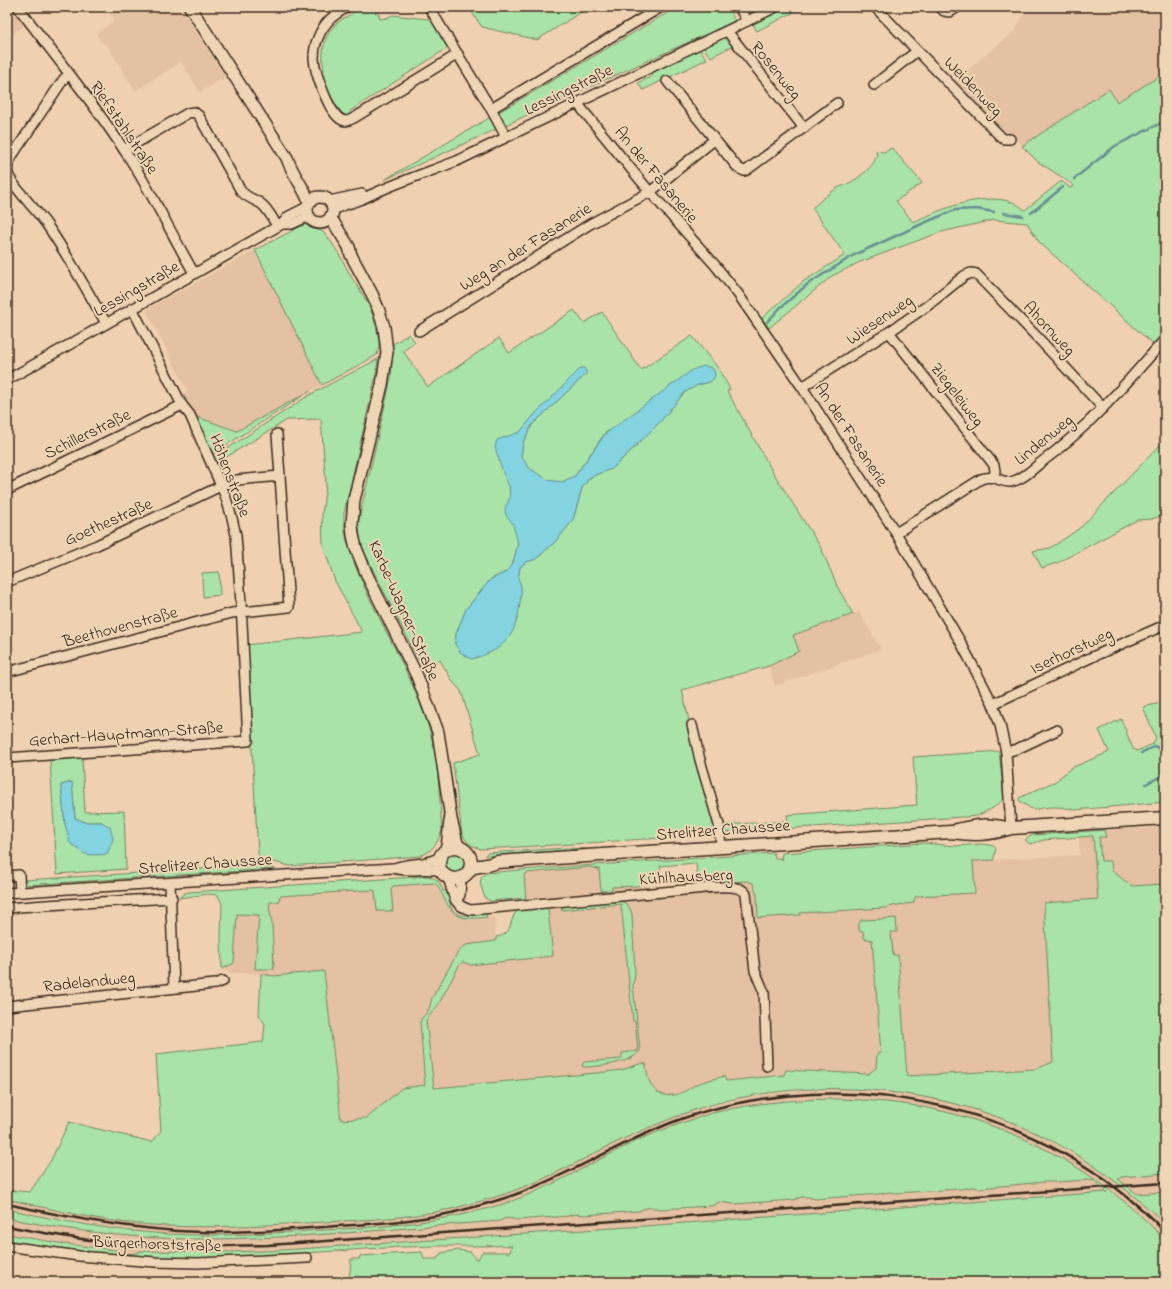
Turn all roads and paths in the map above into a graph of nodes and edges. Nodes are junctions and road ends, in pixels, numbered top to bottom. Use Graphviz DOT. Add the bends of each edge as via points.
graph roads {
  1 [pos="190,7"];
  2 [pos="347,7"];
  3 [pos="429,7"];
  4 [pos="661,7"];
  5 [pos="739,7"];
  6 [pos="776,7"];
  7 [pos="875,7"];
  8 [pos="940,7"];
  9 [pos="958,7"];
  10 [pos="23,9"];
  11 [pos="747,21"];
  12 [pos="727,31"];
  13 [pos="917,51"];
  14 [pos="458,54"];
  15 [pos="69,74"];
  16 [pos="667,81"];
  17 [pos="874,84"];
  18 [pos="577,103"];
  19 [pos="837,103"];
  20 [pos="491,109"];
  21 [pos="804,128"];
  22 [pos="506,137"];
  23 [pos="1010,139"];
  24 [pos="714,140"];
  25 [pos="124,150"];
  26 [pos="8,162"];
  27 [pos="650,192"];
  28 [pos="321,205"];
  29 [pos="310,218"];
  30 [pos="322,223"];
  31 [pos="279,225"];
  32 [pos="351,255"];
  33 [pos="194,273"];
  34 [pos="971,273"];
  35 [pos="132,308"];
  36 [pos="106,323"];
  37 [pos="419,331"];
  38 [pos="890,332"];
  39 [pos="1165,339"];
  40 [pos="7,380"];
  41 [pos="802,387"];
  42 [pos="182,405"];
  43 [pos="1103,408"];
  44 [pos="277,434"];
  45 [pos="280,476"];
  46 [pos="994,477"];
  47 [pos="221,486"];
  48 [pos="7,490"];
  49 [pos="896,533"];
  50 [pos="7,582"];
  51 [pos="241,611"];
  52 [pos="1164,626"];
  53 [pos="7,672"];
  54 [pos="993,704"];
  55 [pos="692,725"];
  56 [pos="1057,730"];
  57 [pos="248,741"];
  58 [pos="1006,752"];
  59 [pos="7,758"];
  60 [pos="1165,818"];
  61 [pos="451,819"];
  62 [pos="1011,828"];
  63 [pos="721,846"];
  64 [pos="460,847"];
  65 [pos="443,853"];
  66 [pos="471,863"];
  67 [pos="393,868"];
  68 [pos="444,874"];
  69 [pos="7,876"];
  70 [pos="461,878"];
  71 [pos="171,891"];
  72 [pos="20,892"];
  73 [pos="7,893"];
  74 [pos="456,900"];
  75 [pos="7,908"];
  76 [pos="223,981"];
  77 [pos="174,988"];
  78 [pos="7,1006"];
  79 [pos="767,1066"];
  80 [pos="7,1246"];
  81 [pos="307,1258"];
  1 -- 28 [label="street, Karbe-Wagner-Straße" via="287,158 290,167"];
  2 -- 14 [label="street" via="325,25 318,37 314,59 320,84 337,116 345,121 354,118"];
  3 -- 14 [label="street"];
  4 -- 20 [label="street"];
  5 -- 11 [label="street"];
  6 -- 11 [label="street, Lessingstraße"];
  7 -- 13 [label="street, Weidenweg"];
  8 -- 9 [label="street" via="950,12"];
  10 -- 15 [label="street, Riefstahlstraße"];
  11 -- 12 [label="street, Lessingstraße"];
  12 -- 18 [label="street, Lessingstraße"];
  12 -- 21 [label="street, Rosenweg"];
  13 -- 17 [label="street"];
  13 -- 23 [label="street, Weidenweg" via="1000,137"];
  14 -- 20 [label="street"];
  15 -- 25 [label="street, Riefstahlstraße"];
  15 -- 26 [label="street"];
  16 -- 24 [label="street"];
  18 -- 22 [label="street, Lessingstraße"];
  18 -- 27 [label="street, An der Fasanerie"];
  19 -- 21 [label="street"];
  20 -- 22 [label="street"];
  21 -- 24 [label="street" via="744,171 738,168"];
  22 -- 28 [label="street, Lessingstraße" via="415,178 371,193"];
  24 -- 27 [label="street"];
  25 -- 31 [label="street" via="194,112 199,116 241,191 263,205"];
  25 -- 33 [label="street, Riefstahlstraße" via="150,191"];
  26 -- 36 [label="street" via="11,179 54,235"];
  27 -- 37 [label="street, Weg an der Fasanerie" via="583,228"];
  27 -- 41 [label="street, An der Fasanerie" via="724,277"];
  28 -- 29 [label="street" via="307,213"];
  28 -- 30 [label="street" via="326,221"];
  28 -- 31 [label="street, Lessingstraße" via="289,216"];
  28 -- 32 [label="street, Karbe-Wagner-Straße" via="349,247"];
  29 -- 30 [label="street"];
  29 -- 31 [label="street, Lessingstraße"];
  30 -- 32 [label="street, Karbe-Wagner-Straße"];
  31 -- 33 [label="street, Lessingstraße"];
  32 -- 61 [label="street, Karbe-Wagner-Straße" via="379,312 384,327 386,352 382,385 354,500 353,535 367,574 417,676 434,721 441,745"];
  33 -- 35 [label="street, Lessingstraße"];
  34 -- 38 [label="street, Wiesenweg"];
  34 -- 43 [label="street, Ahornweg" via="976,274"];
  35 -- 36 [label="street, Lessingstraße"];
  35 -- 42 [label="street, Höhenstraße"];
  36 -- 40 [label="street, Lessingstraße"];
  38 -- 41 [label="street, Wiesenweg"];
  38 -- 46 [label="street, Ziegeleiweg" via="994,465"];
  39 -- 43 [label="street, Lindenweg"];
  41 -- 49 [label="street, An der Fasanerie"];
  42 -- 47 [label="street, Höhenstraße" via="190,414"];
  42 -- 48 [label="street, Schillerstraße"];
  43 -- 46 [label="street, Lindenweg" via="1064,444 1023,476 1010,482"];
  44 -- 45 [label="street"];
  45 -- 47 [label="street, Goethestraße" via="237,480"];
  45 -- 51 [label="street, Beethovenstraße" via="289,607"];
  46 -- 49 [label="street, Lindenweg" via="981,479"];
  47 -- 50 [label="street, Goethestraße" via="98,545"];
  47 -- 51 [label="street, Höhenstraße" via="236,535"];
  49 -- 54 [label="street, An der Fasanerie"];
  51 -- 53 [label="street, Beethovenstraße"];
  51 -- 57 [label="street, Höhenstraße"];
  52 -- 54 [label="street, Iserhorstweg"];
  54 -- 58 [label="street, An der Fasanerie"];
  55 -- 63 [label="street" via="719,825"];
  56 -- 58 [label="street"];
  57 -- 59 [label="street, Gerhart-Hauptmann-Straße"];
  58 -- 62 [label="street, An der Fasanerie"];
  60 -- 62 [label="main road, Strelitzer Chaussee"];
  61 -- 64 [label="street, Karbe-Wagner-Straße"];
  61 -- 65 [label="street, Karbe-Wagner-Straße"];
  62 -- 63 [label="main road, Strelitzer Chaussee" via="972,835 951,832"];
  63 -- 66 [label="main road, Strelitzer Chaussee" via="498,862 475,867"];
  64 -- 65 [label="main road, Strelitzer Chaussee" via="453,846"];
  64 -- 66 [label="main road" via="466,850"];
  65 -- 67 [label="street, Strelitzer Chaussee" via="431,861"];
  65 -- 68 [label="main road" via="439,864"];
  66 -- 70 [label="main road" via="467,874"];
  67 -- 68 [label="street, Strelitzer Chaussee" via="402,871 432,869"];
  67 -- 71 [label="street, Strelitzer Chaussee"];
  68 -- 70 [label="main road, Strelitzer Chaussee" via="455,879"];
  68 -- 74 [label="street"];
  69 -- 72 [label="street" via="19,875"];
  70 -- 74 [label="street" via="460,895"];
  71 -- 72 [label="street, Strelitzer Chaussee"];
  71 -- 75 [label="street, Strelitzer Chaussee"];
  71 -- 77 [label="street"];
  72 -- 73 [label="street, Strelitzer Chaussee"];
  74 -- 79 [label="street, Kühlhausberg" via="461,906 477,910 695,889 741,889 746,894 755,971 764,992"];
  76 -- 77 [label="street, Radelandweg"];
  77 -- 78 [label="street, Radelandweg"];
  80 -- 81 [label="street, Bürgerhorststraße" via="155,1262"];
}
